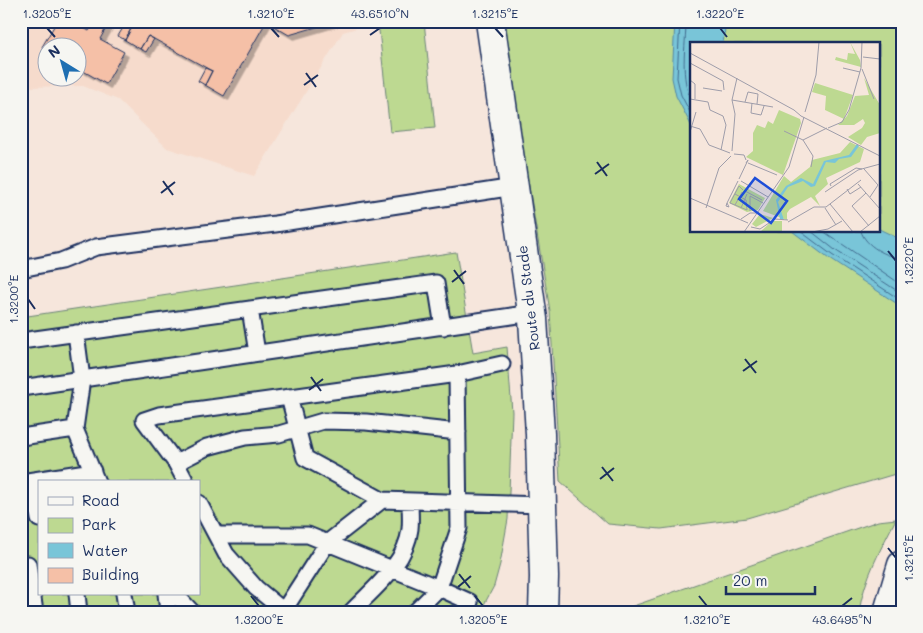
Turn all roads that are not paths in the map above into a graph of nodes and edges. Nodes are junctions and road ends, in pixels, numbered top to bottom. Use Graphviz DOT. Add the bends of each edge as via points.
graph roads {
  1 [pos="490,21"];
  2 [pos="514,187"];
  3 [pos="21,269"];
  4 [pos="250,309"];
  5 [pos="532,313"];
  6 [pos="443,327"];
  7 [pos="76,333"];
  8 [pos="21,341"];
  9 [pos="257,353"];
  10 [pos="502,364"];
  11 [pos="457,374"];
  12 [pos="82,379"];
  13 [pos="21,388"];
  14 [pos="290,397"];
  15 [pos="75,429"];
  16 [pos="297,429"];
  17 [pos="458,432"];
  18 [pos="21,437"];
  19 [pos="176,463"];
  20 [pos="95,476"];
  21 [pos="63,479"];
  22 [pos="185,480"];
  23 [pos="27,482"];
  24 [pos="382,500"];
  25 [pos="410,502"];
  26 [pos="458,503"];
  27 [pos="200,505"];
  28 [pos="542,505"];
  29 [pos="38,516"];
  30 [pos="217,534"];
  31 [pos="327,543"];
  32 [pos="29,564"];
  33 [pos="902,565"];
  34 [pos="392,570"];
  35 [pos="438,588"];
  36 [pos="77,596"];
  37 [pos="124,596"];
  38 [pos="166,596"];
  39 [pos="177,596"];
  40 [pos="470,602"];
  41 [pos="284,611"];
  42 [pos="35,612"];
  43 [pos="79,612"];
  44 [pos="127,612"];
  45 [pos="168,612"];
  46 [pos="192,612"];
  47 [pos="351,612"];
  48 [pos="415,612"];
  49 [pos="543,612"];
  50 [pos="888,612"];
  1 -- 2 [label="main road, Route du Stade"];
  2 -- 3 [label="lane" via="274,224 96,247 61,261"];
  2 -- 5 [label="main road, Route du Stade"];
  4 -- 6 [label="lane" via="436,283"];
  4 -- 7 [label="lane"];
  4 -- 9 [label="lane"];
  5 -- 6 [label="lane"];
  5 -- 28 [label="main road, Route du Stade"];
  6 -- 9 [label="lane"];
  7 -- 8 [label="lane"];
  7 -- 12 [label="lane"];
  9 -- 12 [label="lane"];
  10 -- 11 [label="lane"];
  11 -- 14 [label="lane"];
  11 -- 17 [label="lane"];
  12 -- 13 [label="lane"];
  12 -- 15 [label="lane"];
  14 -- 16 [label="lane"];
  14 -- 19 [label="lane" via="159,415 144,420"];
  15 -- 18 [label="lane"];
  15 -- 20 [label="lane"];
  16 -- 17 [label="lane" via="323,421"];
  16 -- 19 [label="lane" via="207,447"];
  16 -- 24 [label="lane" via="305,458"];
  17 -- 26 [label="lane"];
  19 -- 22 [label="lane"];
  20 -- 21 [label="lane"];
  23 -- 29 [label="lane"];
  24 -- 25 [label="lane"];
  24 -- 31 [label="lane"];
  25 -- 26 [label="lane"];
  25 -- 34 [label="lane" via="410,529 403,553"];
  26 -- 28 [label="lane"];
  26 -- 35 [label="lane" via="459,528"];
  27 -- 30 [label="lane"];
  28 -- 49 [label="main road, Route du Stade"];
  30 -- 31 [label="lane" via="308,535"];
  30 -- 41 [label="lane" via="226,554 256,588"];
  31 -- 34 [label="lane"];
  31 -- 41 [label="lane"];
  32 -- 42 [label="lane"];
  33 -- 50 [label="main road"];
  34 -- 35 [label="lane"];
  34 -- 47 [label="lane"];
  35 -- 40 [label="lane"];
  35 -- 48 [label="lane"];
  36 -- 43 [label="lane"];
  37 -- 44 [label="lane"];
  38 -- 45 [label="lane"];
  39 -- 46 [label="lane"];
}
